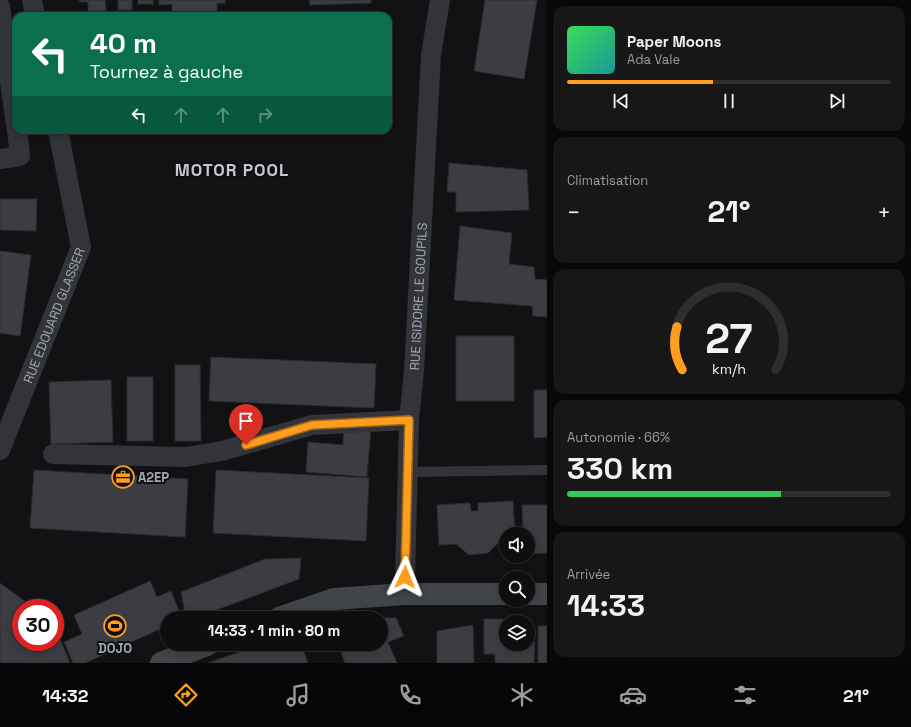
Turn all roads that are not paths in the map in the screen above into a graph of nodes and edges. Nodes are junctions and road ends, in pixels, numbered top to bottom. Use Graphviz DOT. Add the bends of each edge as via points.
graph roads {
  1 [pos="32,0"];
  2 [pos="440,0"];
  3 [pos="0,7"];
  4 [pos="34,12"];
  5 [pos="12,96"];
  6 [pos="17,134"];
  7 [pos="59,134"];
  8 [pos="0,159"];
  9 [pos="409,420"];
  10 [pos="0,450"];
  11 [pos="53,454"];
  12 [pos="547,470"];
  13 [pos="408,472"];
  14 [pos="406,594"];
  15 [pos="499,594"];
  16 [pos="535,594"];
  17 [pos="547,594"];
  18 [pos="299,611"];
  19 [pos="191,651"];
  20 [pos="161,663"];
  1 -- 4 [label="street"];
  2 -- 9 [label="street, RUE ISIDORE LE GOUPILS" via="431,55 414,371"];
  3 -- 5 [label="street"];
  6 -- 8 [label="street" via="20,156"];
  7 -- 10 [label="street, RUE EDOUARD GLASSER" via="81,247"];
  9 -- 11 [label="street" via="312,425 222,451 186,457"];
  9 -- 13 [label="street, RUE ISIDORE LE GOUPILS"];
  12 -- 13 [label="lane"];
  13 -- 14 [label="street, RUE ISIDORE LE GOUPILS"];
  14 -- 15 [label="main road"];
  14 -- 18 [label="main road" via="334,599"];
  16 -- 17 [label="main road"];
  19 -- 20 [label="main road"];
}
